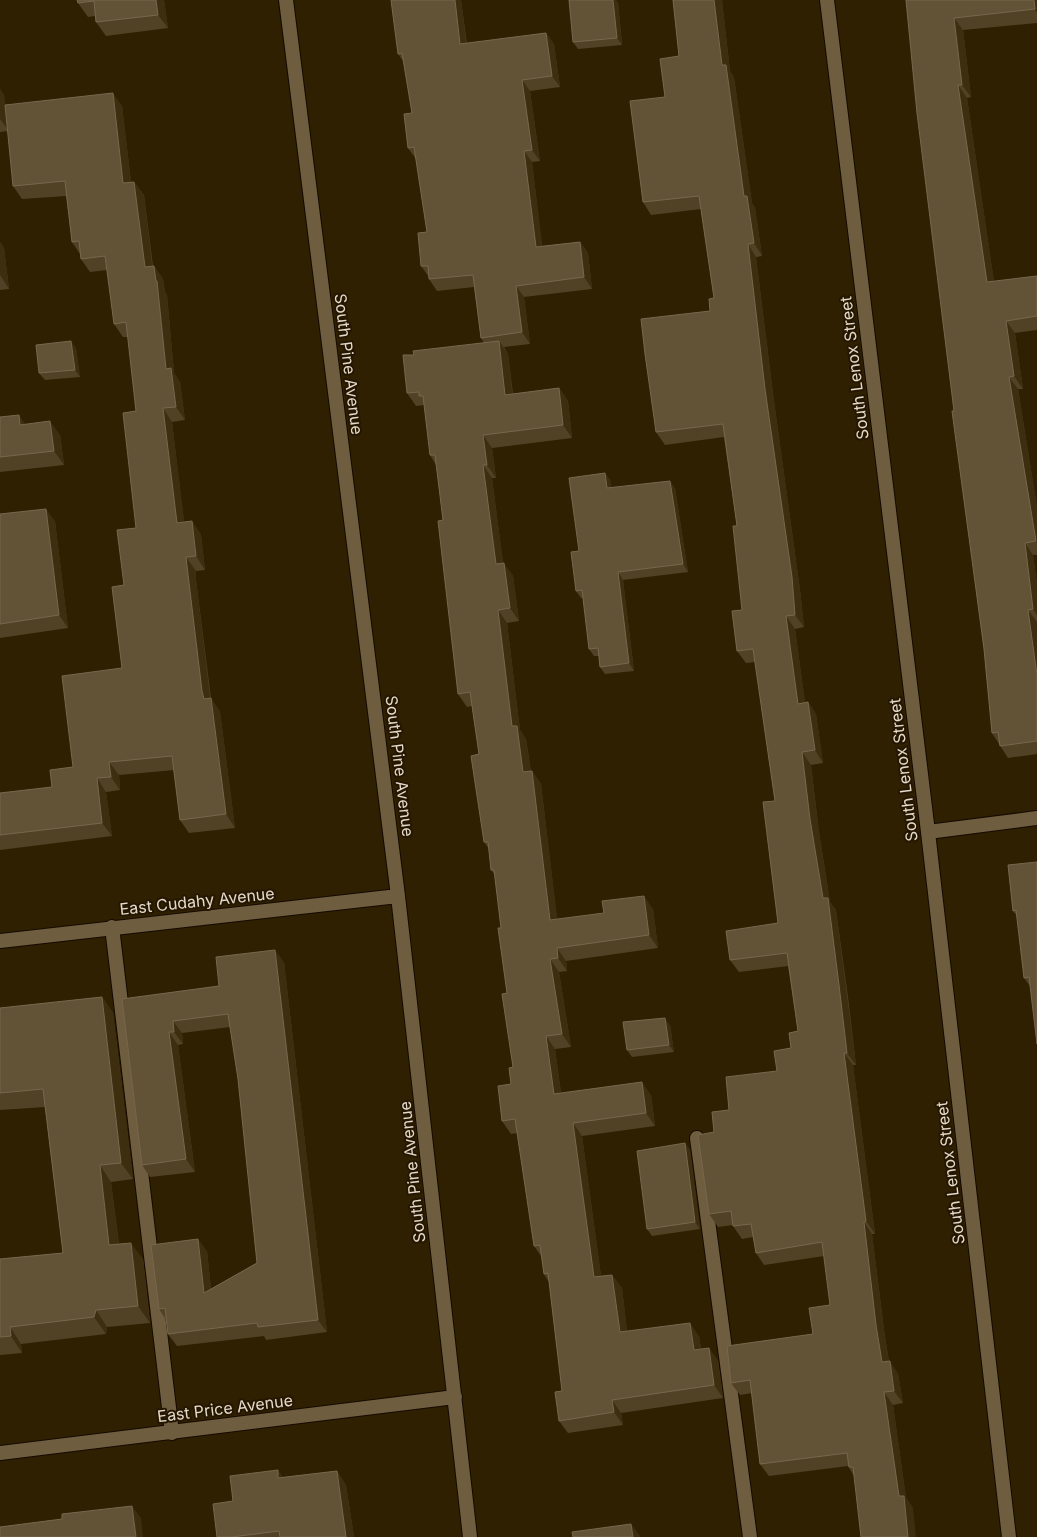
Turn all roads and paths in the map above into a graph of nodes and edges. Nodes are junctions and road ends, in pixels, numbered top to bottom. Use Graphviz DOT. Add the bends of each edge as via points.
graph roads {
  1 [pos="286,0"];
  2 [pos="827,0"];
  3 [pos="1037,818"];
  4 [pos="928,832"];
  5 [pos="398,896"];
  6 [pos="112,928"];
  7 [pos="0,941"];
  8 [pos="698,1138"];
  9 [pos="455,1397"];
  10 [pos="172,1433"];
  11 [pos="0,1453"];
  12 [pos="470,1537"];
  13 [pos="750,1537"];
  14 [pos="1009,1537"];
  1 -- 5 [label="street, South Pine Avenue"];
  2 -- 4 [label="street, South Lenox Street"];
  3 -- 4 [label="street"];
  4 -- 14 [label="street, South Lenox Street"];
  5 -- 6 [label="street, East Cudahy Avenue"];
  5 -- 9 [label="street, South Pine Avenue"];
  6 -- 7 [label="street, East Cudahy Avenue"];
  6 -- 10 [label="street"];
  8 -- 13 [label="street"];
  9 -- 10 [label="street, East Price Avenue"];
  9 -- 12 [label="street, South Pine Avenue"];
  10 -- 11 [label="street, East Price Avenue"];
}
